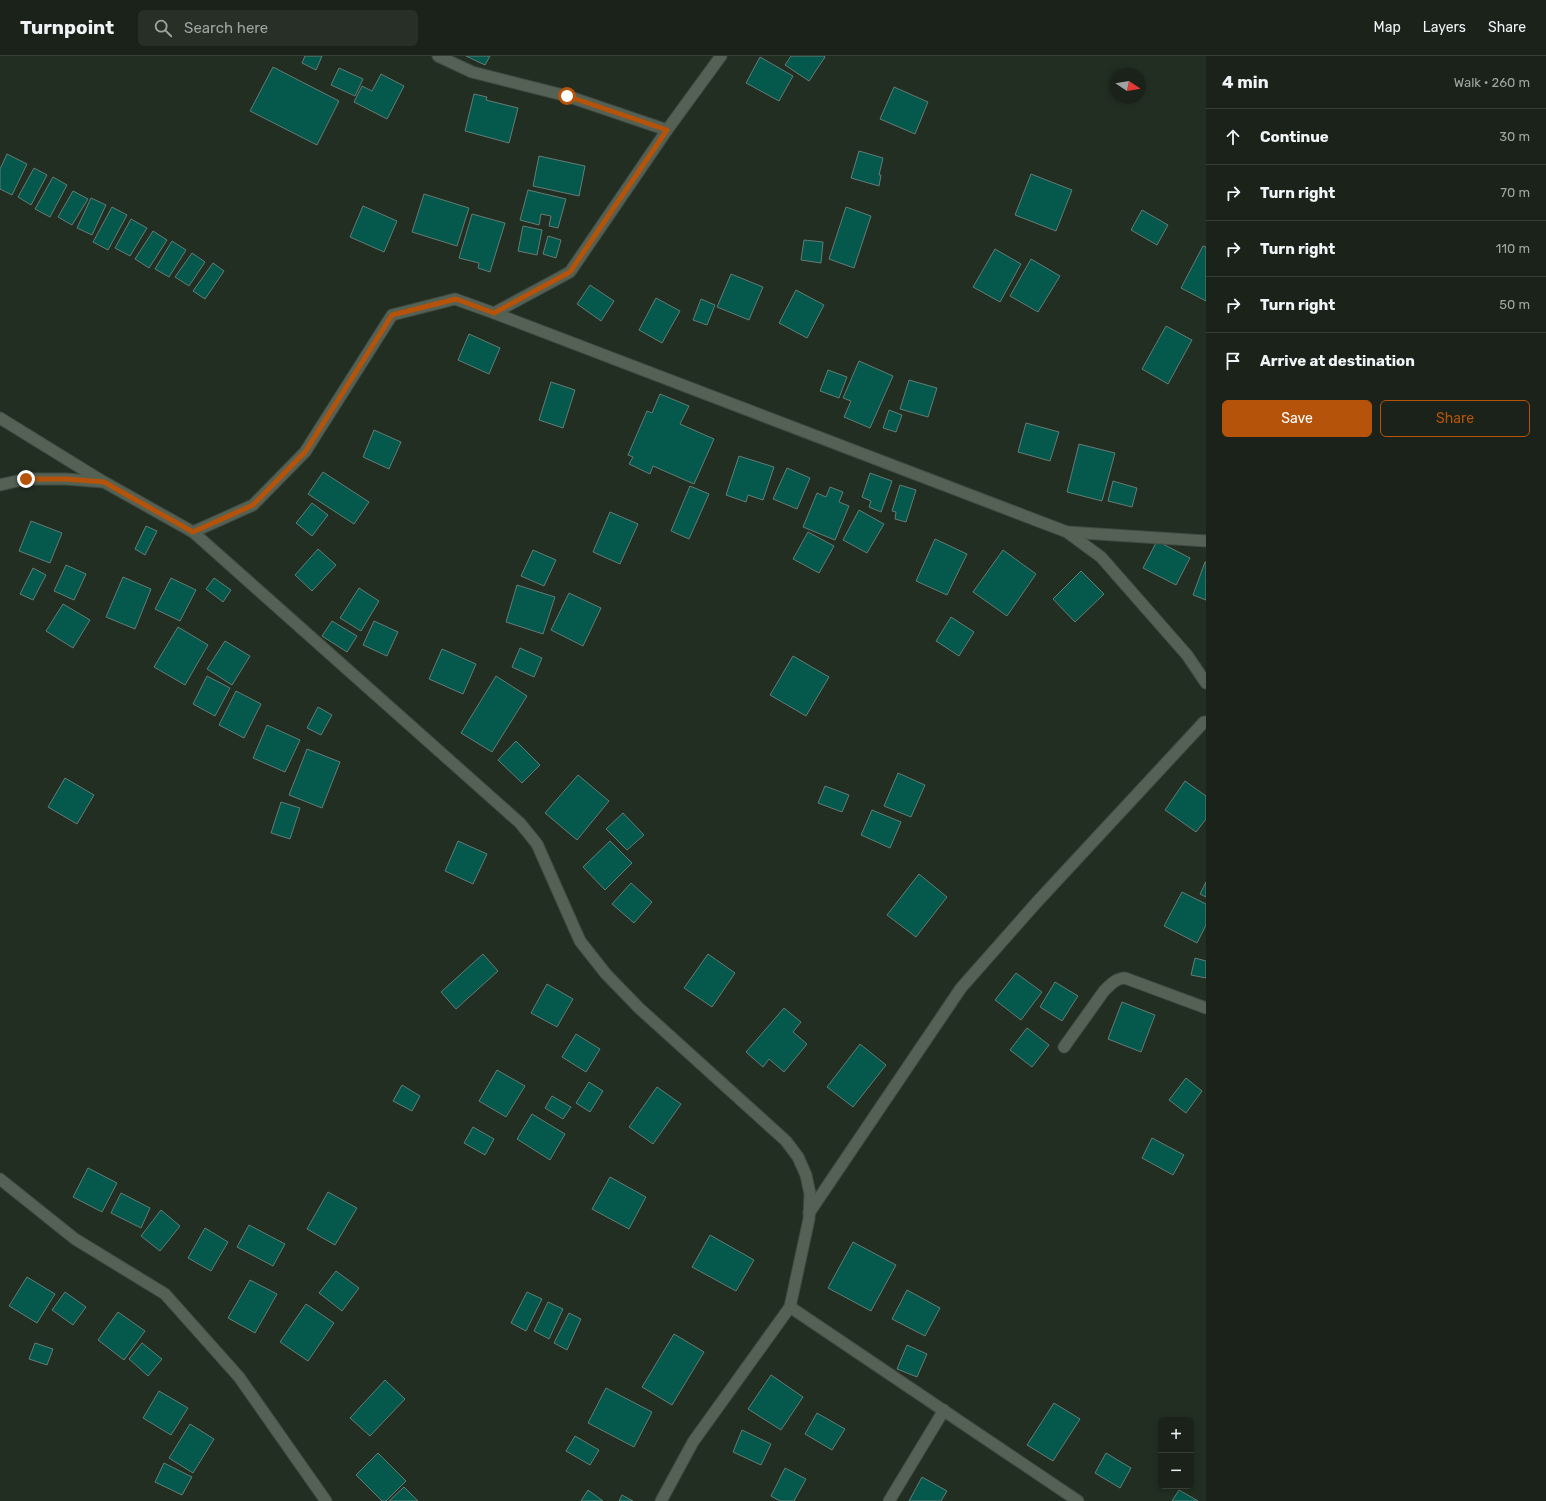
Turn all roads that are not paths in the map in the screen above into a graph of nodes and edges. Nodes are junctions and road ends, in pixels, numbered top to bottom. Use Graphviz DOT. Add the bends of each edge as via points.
graph roads {
  1 [pos="438,56"];
  2 [pos="721,56"];
  3 [pos="667,130"];
  4 [pos="494,313"];
  5 [pos="0,418"];
  6 [pos="104,482"];
  7 [pos="0,485"];
  8 [pos="193,532"];
  9 [pos="1067,532"];
  10 [pos="1206,541"];
  11 [pos="1206,683"];
  12 [pos="1206,722"];
  13 [pos="1206,1008"];
  14 [pos="1064,1047"];
  15 [pos="0,1180"];
  16 [pos="809,1213"];
  17 [pos="790,1307"];
  18 [pos="944,1410"];
  19 [pos="326,1501"];
  20 [pos="660,1501"];
  21 [pos="889,1501"];
  22 [pos="1078,1501"];
  1 -- 3 [label="street" via="472,72 567,96"];
  2 -- 3 [label="street"];
  3 -- 4 [label="street" via="570,272"];
  4 -- 8 [label="street" via="456,299 392,315 305,452 253,505"];
  4 -- 9 [label="street"];
  5 -- 6 [label="street"];
  6 -- 7 [label="street" via="26,479"];
  6 -- 8 [label="street"];
  8 -- 16 [label="street" via="520,823 537,844 580,941 606,974 639,1008 786,1142 798,1157 806,1175 810,1194"];
  9 -- 10 [label="street"];
  9 -- 11 [label="street" via="1101,557 1187,655"];
  12 -- 16 [label="street" via="1037,902 961,988"];
  13 -- 14 [label="street" via="1121,978 1104,991"];
  15 -- 19 [label="street" via="75,1238 165,1294 239,1377"];
  16 -- 17 [label="street"];
  17 -- 18 [label="street"];
  17 -- 20 [label="street" via="693,1442"];
  18 -- 21 [label="street"];
  18 -- 22 [label="street"];
}
